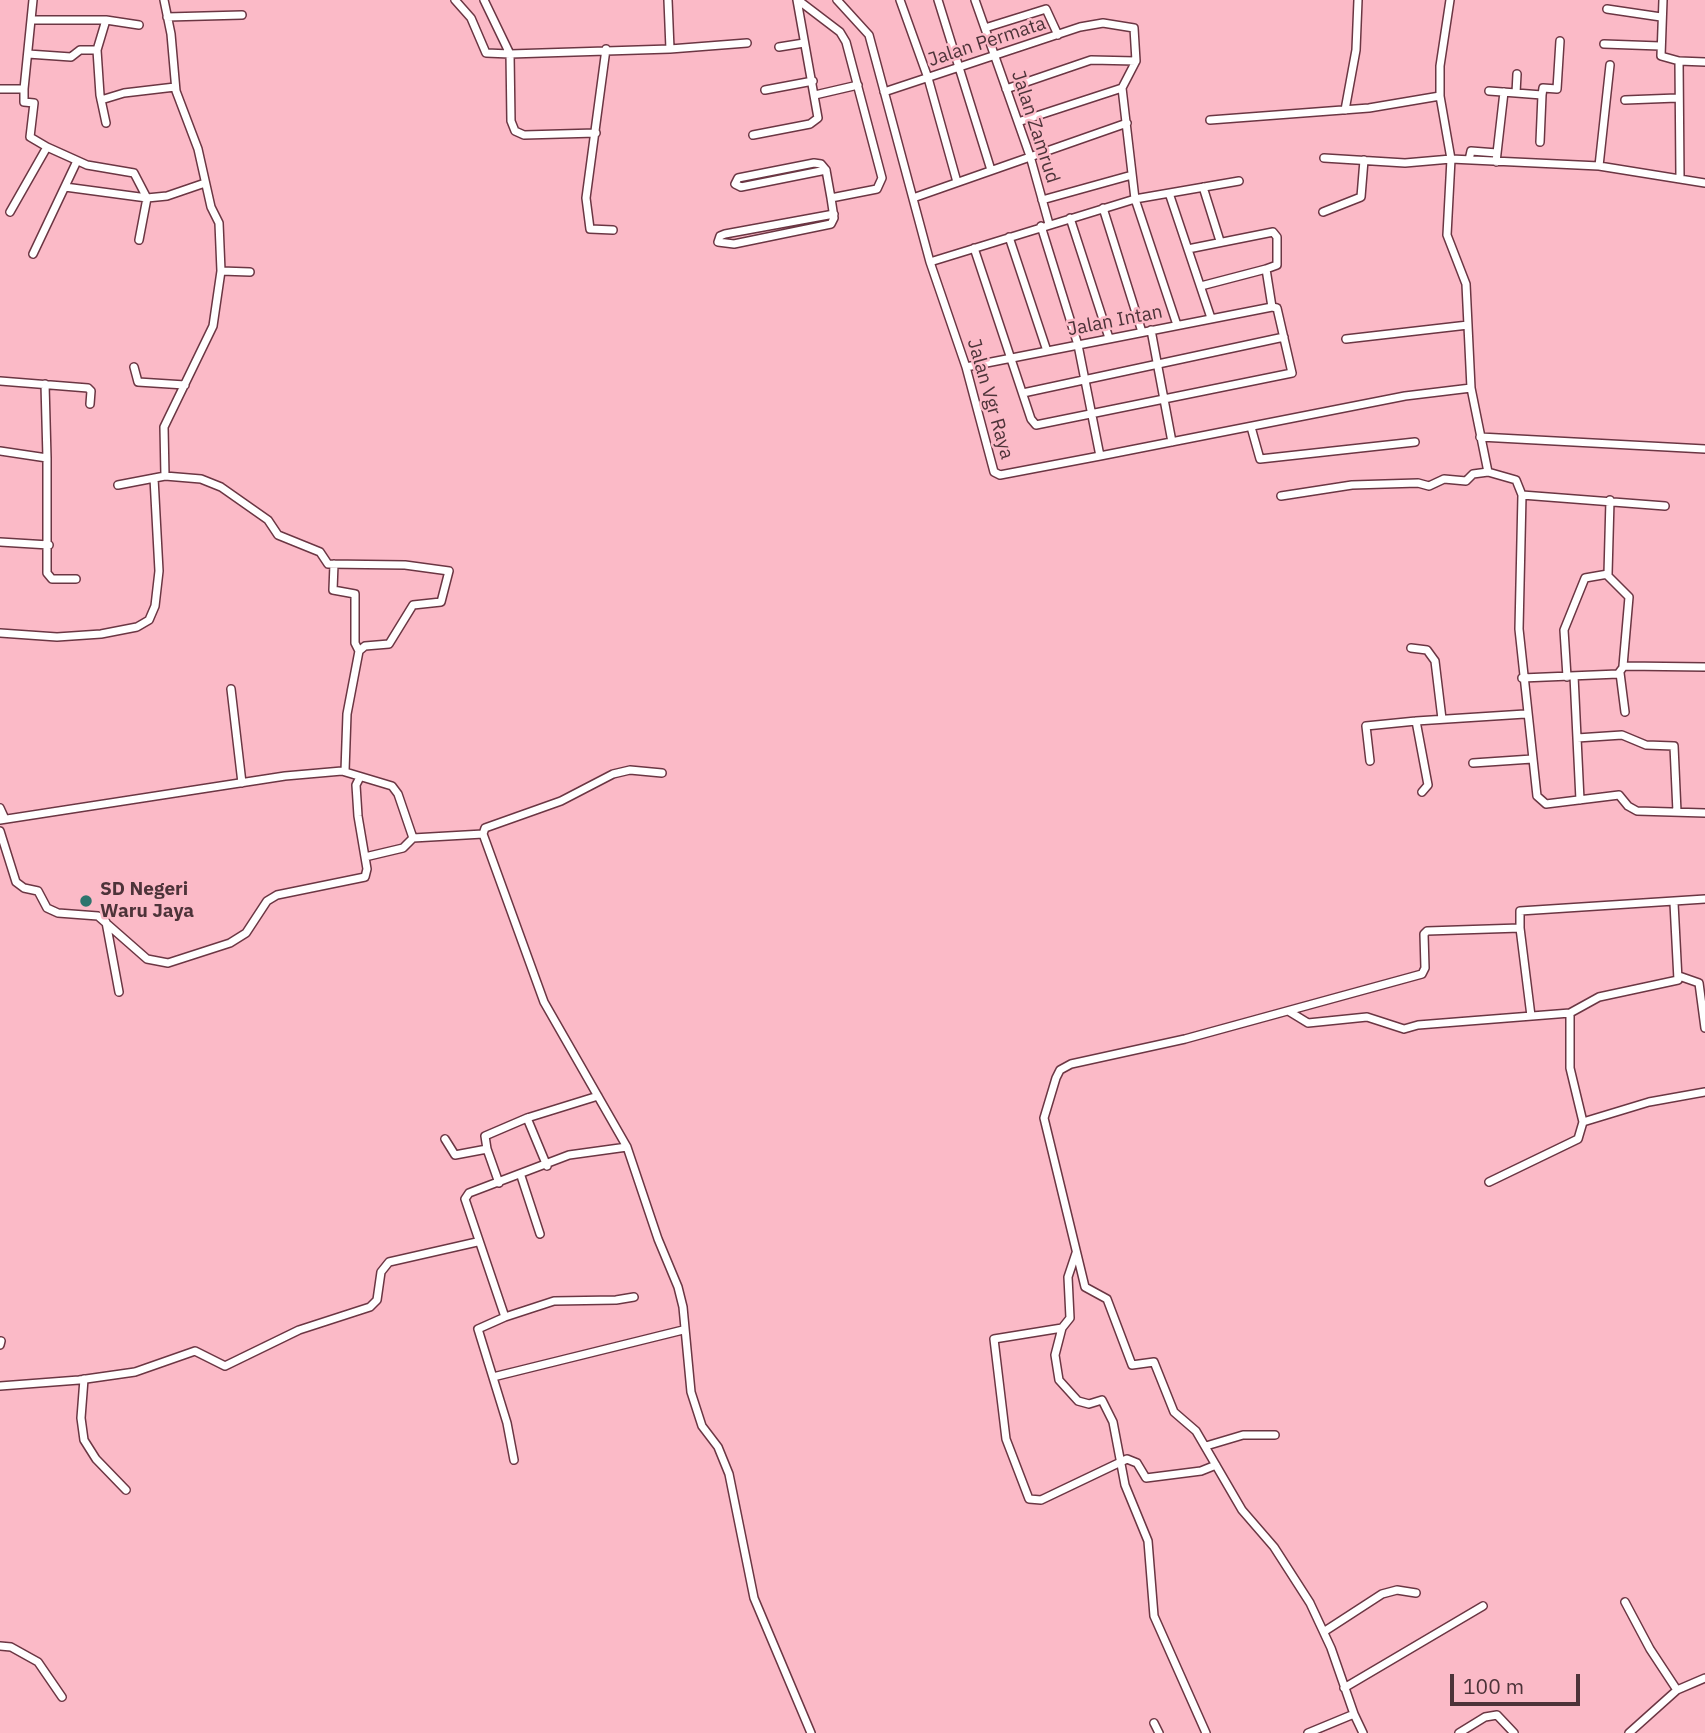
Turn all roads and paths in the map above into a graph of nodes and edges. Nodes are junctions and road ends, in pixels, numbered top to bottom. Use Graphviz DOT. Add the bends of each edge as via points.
graph roads {
  1 [pos="33,0"];
  2 [pos="164,0"];
  3 [pos="455,0"];
  4 [pos="484,0"];
  5 [pos="668,0"];
  6 [pos="797,0"];
  7 [pos="850,0"];
  8 [pos="900,0"];
  9 [pos="937,0"];
  10 [pos="975,0"];
  11 [pos="1357,0"];
  12 [pos="1450,0"];
  13 [pos="1663,0"];
  14 [pos="840,3"];
  15 [pos="1607,9"];
  16 [pos="242,15"];
  17 [pos="167,17"];
  18 [pos="1661,17"];
  19 [pos="32,20"];
  20 [pos="106,20"];
  21 [pos="139,25"];
  22 [pos="985,28"];
  23 [pos="1058,36"];
  24 [pos="1560,41"];
  25 [pos="747,43"];
  26 [pos="804,43"];
  27 [pos="1604,44"];
  28 [pos="1660,46"];
  29 [pos="779,47"];
  30 [pos="606,49"];
  31 [pos="670,49"];
  32 [pos="97,50"];
  33 [pos="28,54"];
  34 [pos="510,54"];
  35 [pos="995,57"];
  36 [pos="1136,61"];
  37 [pos="1679,61"];
  38 [pos="1705,62"];
  39 [pos="1610,65"];
  40 [pos="961,68"];
  41 [pos="1517,74"];
  42 [pos="928,78"];
  43 [pos="813,81"];
  44 [pos="858,85"];
  45 [pos="175,88"];
  46 [pos="1122,88"];
  47 [pos="0,89"];
  48 [pos="24,89"];
  49 [pos="1006,89"];
  50 [pos="765,90"];
  51 [pos="1489,91"];
  52 [pos="884,92"];
  53 [pos="1504,92"];
  54 [pos="1516,93"];
  55 [pos="815,95"];
  56 [pos="1542,95"];
  57 [pos="1440,96"];
  58 [pos="1677,98"];
  59 [pos="101,100"];
  60 [pos="1625,100"];
  61 [pos="1345,110"];
  62 [pos="1210,120"];
  63 [pos="1018,122"];
  64 [pos="106,123"];
  65 [pos="1127,123"];
  66 [pos="596,133"];
  67 [pos="753,135"];
  68 [pos="1540,142"];
  69 [pos="47,147"];
  70 [pos="1497,153"];
  71 [pos="1030,156"];
  72 [pos="1324,158"];
  73 [pos="1451,159"];
  74 [pos="1364,160"];
  75 [pos="1469,160"];
  76 [pos="77,161"];
  77 [pos="1496,162"];
  78 [pos="1598,166"];
  79 [pos="826,170"];
  80 [pos="990,170"];
  81 [pos="1132,175"];
  82 [pos="1680,177"];
  83 [pos="1238,181"];
  84 [pos="957,182"];
  85 [pos="205,183"];
  86 [pos="1705,183"];
  87 [pos="65,187"];
  88 [pos="1203,187"];
  89 [pos="1169,193"];
  90 [pos="147,198"];
  91 [pos="831,198"];
  92 [pos="913,198"];
  93 [pos="1135,199"];
  94 [pos="1042,200"];
  95 [pos="1103,208"];
  96 [pos="10,212"];
  97 [pos="1323,212"];
  98 [pos="834,214"];
  99 [pos="1070,218"];
  100 [pos="1045,225"];
  101 [pos="613,229"];
  102 [pos="1009,237"];
  103 [pos="139,240"];
  104 [pos="1220,241"];
  105 [pos="974,248"];
  106 [pos="1188,249"];
  107 [pos="33,254"];
  108 [pos="930,262"];
  109 [pos="1266,269"];
  110 [pos="221,271"];
  111 [pos="250,272"];
  112 [pos="1201,286"];
  113 [pos="1272,307"];
  114 [pos="1211,318"];
  115 [pos="1177,325"];
  116 [pos="1468,325"];
  117 [pos="1151,330"];
  118 [pos="1142,332"];
  119 [pos="1283,337"];
  120 [pos="1109,338"];
  121 [pos="1346,339"];
  122 [pos="1078,345"];
  123 [pos="1047,351"];
  124 [pos="1011,358"];
  125 [pos="1157,362"];
  126 [pos="134,367"];
  127 [pos="966,367"];
  128 [pos="0,381"];
  129 [pos="1083,382"];
  130 [pos="45,384"];
  131 [pos="185,385"];
  132 [pos="1471,387"];
  133 [pos="1024,393"];
  134 [pos="1164,398"];
  135 [pos="90,404"];
  136 [pos="1091,413"];
  137 [pos="1251,427"];
  138 [pos="1480,438"];
  139 [pos="1172,442"];
  140 [pos="1415,442"];
  141 [pos="1705,449"];
  142 [pos="0,451"];
  143 [pos="1100,456"];
  144 [pos="47,458"];
  145 [pos="1488,472"];
  146 [pos="164,476"];
  147 [pos="154,478"];
  148 [pos="118,485"];
  149 [pos="1522,495"];
  150 [pos="1281,496"];
  151 [pos="1610,500"];
  152 [pos="1664,506"];
  153 [pos="0,542"];
  154 [pos="49,545"];
  155 [pos="334,564"];
  156 [pos="1608,576"];
  157 [pos="76,579"];
  158 [pos="0,633"];
  159 [pos="1411,648"];
  160 [pos="359,650"];
  161 [pos="1705,667"];
  162 [pos="1621,670"];
  163 [pos="1570,677"];
  164 [pos="1522,678"];
  165 [pos="230,689"];
  166 [pos="1625,712"];
  167 [pos="1525,715"];
  168 [pos="1442,719"];
  169 [pos="1416,721"];
  170 [pos="1577,738"];
  171 [pos="1532,759"];
  172 [pos="1370,761"];
  173 [pos="1473,763"];
  174 [pos="345,771"];
  175 [pos="662,773"];
  176 [pos="360,777"];
  177 [pos="242,783"];
  178 [pos="1422,793"];
  179 [pos="1580,800"];
  180 [pos="0,808"];
  181 [pos="1677,813"];
  182 [pos="1705,813"];
  183 [pos="2,820"];
  184 [pos="0,831"];
  185 [pos="483,834"];
  186 [pos="413,838"];
  187 [pos="365,857"];
  188 [pos="1705,899"];
  189 [pos="1674,903"];
  190 [pos="106,921"];
  191 [pos="1520,928"];
  192 [pos="1679,976"];
  193 [pos="119,992"];
  194 [pos="1290,1012"];
  195 [pos="1570,1013"];
  196 [pos="1531,1016"];
  197 [pos="1705,1028"];
  198 [pos="1705,1092"];
  199 [pos="598,1096"];
  200 [pos="527,1118"];
  201 [pos="1583,1122"];
  202 [pos="445,1139"];
  203 [pos="627,1147"];
  204 [pos="487,1150"];
  205 [pos="547,1166"];
  206 [pos="521,1176"];
  207 [pos="1489,1182"];
  208 [pos="499,1183"];
  209 [pos="540,1234"];
  210 [pos="477,1242"];
  211 [pos="1076,1252"];
  212 [pos="634,1297"];
  213 [pos="505,1317"];
  214 [pos="1062,1328"];
  215 [pos="683,1329"];
  216 [pos="493,1377"];
  217 [pos="84,1380"];
  218 [pos="0,1385"];
  219 [pos="1275,1435"];
  220 [pos="1206,1446"];
  221 [pos="513,1460"];
  222 [pos="1122,1461"];
  223 [pos="1216,1465"];
  224 [pos="126,1490"];
  225 [pos="1416,1593"];
  226 [pos="1625,1602"];
  227 [pos="1483,1606"];
  228 [pos="1325,1631"];
  229 [pos="0,1646"];
  230 [pos="1705,1678"];
  231 [pos="1344,1688"];
  232 [pos="1677,1690"];
  233 [pos="62,1697"];
  234 [pos="1354,1714"];
  235 [pos="1154,1723"];
  236 [pos="811,1733"];
  237 [pos="1159,1733"];
  238 [pos="1206,1733"];
  239 [pos="1308,1733"];
  240 [pos="1363,1733"];
  241 [pos="1459,1733"];
  242 [pos="1514,1733"];
  243 [pos="1629,1733"];
  1 -- 19 [label="street"];
  2 -- 17 [label="street"];
  3 -- 34 [label="street" via="471,18 486,53"];
  4 -- 34 [label="street"];
  5 -- 31 [label="street"];
  6 -- 26 [label="street"];
  6 -- 44 [label="street" via="844,36"];
  7 -- 14 [label="street"];
  8 -- 42 [label="street"];
  9 -- 40 [label="street"];
  10 -- 22 [label="street, Jalan Zamrud"];
  11 -- 61 [label="street" via="1356,50"];
  12 -- 57 [label="street" via="1441,52"];
  13 -- 18 [label="street"];
  14 -- 52 [label="street, Jalan Vgr Raya" via="869,35"];
  15 -- 18 [label="street"];
  16 -- 17 [label="street"];
  17 -- 45 [label="street"];
  18 -- 28 [label="street"];
  19 -- 20 [label="street"];
  19 -- 33 [label="street"];
  20 -- 21 [label="street"];
  20 -- 32 [label="street"];
  22 -- 23 [label="street" via="1046,9"];
  22 -- 35 [label="street, Jalan Zamrud"];
  23 -- 35 [label="street, Jalan Permata"];
  23 -- 36 [label="street, Jalan Permata" via="1103,23 1132,27 1136,30"];
  24 -- 56 [label="street" via="1557,89 1544,88"];
  25 -- 31 [label="street"];
  26 -- 29 [label="street"];
  26 -- 43 [label="street"];
  27 -- 28 [label="street"];
  28 -- 37 [label="street" via="1661,56"];
  30 -- 31 [label="street"];
  30 -- 34 [label="street"];
  30 -- 66 [label="street"];
  32 -- 33 [label="street" via="80,50 71,57"];
  32 -- 59 [label="street"];
  33 -- 48 [label="street"];
  34 -- 66 [label="street" via="514,131 524,135"];
  35 -- 40 [label="street, Jalan Permata"];
  35 -- 49 [label="street, Jalan Zamrud"];
  36 -- 46 [label="street"];
  36 -- 49 [label="street" via="1091,60"];
  37 -- 38 [label="street"];
  37 -- 58 [label="street"];
  39 -- 78 [label="street"];
  40 -- 42 [label="street, Jalan Permata"];
  40 -- 80 [label="street"];
  41 -- 54 [label="street"];
  42 -- 52 [label="street, Jalan Permata"];
  42 -- 84 [label="street"];
  43 -- 50 [label="street"];
  43 -- 55 [label="street"];
  44 -- 55 [label="street"];
  44 -- 91 [label="street" via="882,183 872,191"];
  45 -- 59 [label="street"];
  45 -- 85 [label="street" via="198,149"];
  46 -- 63 [label="street"];
  46 -- 65 [label="street"];
  47 -- 48 [label="street"];
  48 -- 69 [label="street" via="24,102 34,103 30,137"];
  49 -- 63 [label="street, Jalan Zamrud"];
  51 -- 53 [label="street"];
  52 -- 92 [label="street, Jalan Vgr Raya"];
  53 -- 54 [label="street"];
  53 -- 70 [label="street"];
  54 -- 56 [label="street"];
  55 -- 67 [label="street" via="815,122"];
  56 -- 68 [label="street"];
  57 -- 61 [label="street"];
  57 -- 73 [label="street"];
  58 -- 60 [label="street"];
  58 -- 82 [label="street"];
  59 -- 64 [label="street"];
  61 -- 62 [label="street"];
  63 -- 71 [label="street, Jalan Zamrud"];
  65 -- 71 [label="street"];
  65 -- 81 [label="street"];
  66 -- 101 [label="street" via="587,179 587,223 590,229"];
  69 -- 76 [label="street"];
  69 -- 96 [label="street"];
  70 -- 75 [label="street" via="1471,151"];
  70 -- 77 [label="street"];
  71 -- 80 [label="street"];
  71 -- 94 [label="street, Jalan Zamrud"];
  72 -- 74 [label="street"];
  73 -- 74 [label="street"];
  73 -- 75 [label="street"];
  73 -- 116 [label="street" via="1447,235 1464,275"];
  74 -- 97 [label="street" via="1362,197"];
  75 -- 77 [label="street"];
  76 -- 87 [label="street"];
  76 -- 90 [label="street" via="134,173"];
  77 -- 78 [label="street"];
  78 -- 82 [label="street"];
  79 -- 79 [label="street" via="814,163 738,178 735,184 741,187"];
  79 -- 91 [label="street"];
  80 -- 84 [label="street"];
  81 -- 93 [label="street"];
  81 -- 94 [label="street"];
  82 -- 86 [label="street"];
  83 -- 88 [label="street"];
  84 -- 92 [label="street"];
  85 -- 90 [label="street"];
  85 -- 110 [label="street" via="219,223"];
  87 -- 90 [label="street"];
  87 -- 107 [label="street"];
  88 -- 89 [label="street"];
  88 -- 104 [label="street"];
  89 -- 93 [label="street"];
  89 -- 106 [label="street"];
  90 -- 103 [label="street"];
  91 -- 98 [label="street"];
  92 -- 108 [label="street, Jalan Vgr Raya"];
  93 -- 95 [label="street"];
  93 -- 115 [label="street"];
  94 -- 100 [label="street, Jalan Zamrud"];
  95 -- 99 [label="street"];
  95 -- 118 [label="street"];
  98 -- 98 [label="street" via="827,226 734,244 718,242 725,234"];
  99 -- 100 [label="street"];
  99 -- 120 [label="street"];
  100 -- 102 [label="street"];
  100 -- 122 [label="street, Jalan Zamrud"];
  102 -- 105 [label="street"];
  102 -- 123 [label="street"];
  104 -- 106 [label="street"];
  104 -- 109 [label="street" via="1276,233 1277,265"];
  105 -- 108 [label="street"];
  105 -- 124 [label="street"];
  106 -- 112 [label="street"];
  108 -- 127 [label="street, Jalan Vgr Raya"];
  109 -- 112 [label="street"];
  109 -- 113 [label="street"];
  110 -- 111 [label="street"];
  110 -- 131 [label="street" via="213,326"];
  112 -- 114 [label="street"];
  113 -- 114 [label="street, Jalan Intan"];
  113 -- 119 [label="street" via="1277,308"];
  114 -- 115 [label="street, Jalan Intan"];
  115 -- 117 [label="street, Jalan Intan"];
  116 -- 121 [label="street"];
  116 -- 132 [label="street"];
  117 -- 118 [label="street, Jalan Intan"];
  117 -- 125 [label="street"];
  118 -- 120 [label="street, Jalan Intan"];
  119 -- 125 [label="street"];
  119 -- 134 [label="street" via="1292,373"];
  120 -- 122 [label="street, Jalan Intan"];
  122 -- 123 [label="street, Jalan Intan"];
  122 -- 129 [label="street, Jalan Zamrud"];
  123 -- 124 [label="street, Jalan Intan"];
  124 -- 127 [label="street, Jalan Intan"];
  124 -- 133 [label="street"];
  125 -- 129 [label="street"];
  125 -- 134 [label="street"];
  126 -- 131 [label="street" via="138,382"];
  127 -- 143 [label="street, Jalan Vgr Raya" via="994,472 1000,475"];
  128 -- 130 [label="street"];
  129 -- 133 [label="street"];
  129 -- 136 [label="street, Jalan Zamrud"];
  130 -- 135 [label="street" via="88,388"];
  130 -- 144 [label="street"];
  131 -- 146 [label="street" via="164,427"];
  132 -- 137 [label="street, Jalan Vgr Raya"];
  132 -- 138 [label="street"];
  133 -- 136 [label="street" via="1036,425"];
  134 -- 136 [label="street"];
  134 -- 139 [label="street"];
  136 -- 143 [label="street, Jalan Zamrud"];
  137 -- 139 [label="street, Jalan Vgr Raya"];
  137 -- 140 [label="street" via="1261,459"];
  138 -- 141 [label="street"];
  138 -- 145 [label="street"];
  139 -- 143 [label="street, Jalan Vgr Raya"];
  142 -- 144 [label="street"];
  144 -- 154 [label="street"];
  145 -- 149 [label="street" via="1516,480"];
  145 -- 150 [label="street" via="1473,474 1466,481 1444,480 1427,486 1418,482 1352,485"];
  146 -- 147 [label="street"];
  146 -- 155 [label="street" via="213,483 270,522 278,535 312,547 328,564"];
  147 -- 148 [label="street"];
  147 -- 158 [label="street" via="159,571 149,621 101,634"];
  149 -- 151 [label="street"];
  149 -- 164 [label="street" via="1518,629"];
  151 -- 152 [label="street"];
  151 -- 156 [label="street"];
  153 -- 154 [label="street"];
  154 -- 157 [label="street" via="46,569 50,578"];
  155 -- 160 [label="street" via="333,590 355,594"];
  155 -- 160 [label="street" via="405,565 450,573 441,602 413,605 389,644"];
  156 -- 162 [label="street" via="1629,595"];
  156 -- 163 [label="street" via="1585,578 1564,629"];
  159 -- 168 [label="street" via="1427,650 1435,661"];
  160 -- 174 [label="street" via="346,721"];
  161 -- 162 [label="street"];
  162 -- 163 [label="street"];
  162 -- 166 [label="street"];
  163 -- 164 [label="street"];
  163 -- 170 [label="street"];
  164 -- 167 [label="street"];
  165 -- 177 [label="street"];
  167 -- 168 [label="street"];
  167 -- 171 [label="street"];
  168 -- 169 [label="street"];
  169 -- 172 [label="street" via="1366,726"];
  169 -- 178 [label="street" via="1428,785"];
  170 -- 179 [label="street"];
  170 -- 181 [label="street" via="1622,735 1646,744 1674,746"];
  171 -- 173 [label="street"];
  171 -- 179 [label="street" via="1539,800 1546,804"];
  174 -- 176 [label="street"];
  174 -- 177 [label="street"];
  175 -- 185 [label="street" via="630,770 612,774 571,797 485,828"];
  176 -- 186 [label="street" via="395,789"];
  176 -- 187 [label="street" via="357,806"];
  177 -- 183 [label="street"];
  179 -- 181 [label="street" via="1619,795 1637,811"];
  180 -- 183 [label="street"];
  181 -- 182 [label="street"];
  184 -- 190 [label="street" via="18,884 37,891 52,911 94,914"];
  185 -- 186 [label="street"];
  185 -- 199 [label="street" via="544,1002"];
  186 -- 187 [label="street" via="403,848"];
  187 -- 190 [label="street" via="367,873 363,878 277,895 267,901 253,927 230,943 168,963 147,959"];
  188 -- 189 [label="street"];
  189 -- 191 [label="street" via="1520,911"];
  189 -- 192 [label="street"];
  190 -- 193 [label="street"];
  191 -- 194 [label="street" via="1425,931 1422,974"];
  191 -- 196 [label="street"];
  192 -- 195 [label="street" via="1673,982 1599,997"];
  192 -- 197 [label="street" via="1698,981"];
  194 -- 196 [label="street" via="1308,1023 1373,1017 1383,1025 1404,1029"];
  194 -- 211 [label="street" via="1060,1070 1044,1118"];
  195 -- 196 [label="street"];
  195 -- 201 [label="street" via="1570,1068"];
  198 -- 201 [label="street"];
  199 -- 200 [label="street"];
  199 -- 203 [label="street"];
  200 -- 204 [label="street" via="485,1136"];
  200 -- 205 [label="street"];
  201 -- 207 [label="street" via="1574,1143"];
  202 -- 204 [label="street" via="455,1155"];
  203 -- 205 [label="street" via="577,1153"];
  203 -- 215 [label="street" via="678,1287"];
  204 -- 208 [label="street"];
  205 -- 206 [label="street"];
  206 -- 208 [label="street"];
  206 -- 209 [label="street"];
  208 -- 210 [label="street" via="464,1199"];
  210 -- 213 [label="street"];
  210 -- 217 [label="street" via="389,1262 381,1272 377,1300 370,1307 299,1330 231,1364 217,1364 195,1351 160,1366"];
  211 -- 214 [label="street" via="1068,1277 1070,1318"];
  211 -- 220 [label="street" via="1085,1287 1107,1299 1131,1363 1154,1362 1171,1409"];
  212 -- 213 [label="street" via="554,1301"];
  213 -- 216 [label="street" via="478,1329"];
  214 -- 222 [label="street" via="1055,1355 1059,1380 1078,1401 1102,1400 1113,1422"];
  214 -- 222 [label="street" via="994,1339 1006,1439 1029,1499 1041,1500"];
  215 -- 216 [label="street"];
  215 -- 236 [label="street" via="697,1413 729,1474 754,1598"];
  216 -- 221 [label="street"];
  217 -- 218 [label="street"];
  217 -- 224 [label="street" via="84,1440"];
  219 -- 220 [label="street" via="1243,1434"];
  220 -- 223 [label="street"];
  222 -- 223 [label="street" via="1137,1463 1146,1478"];
  222 -- 238 [label="street" via="1125,1485 1148,1541 1154,1616"];
  223 -- 228 [label="street"];
  225 -- 228 [label="street" via="1397,1590 1382,1594"];
  226 -- 232 [label="street"];
  227 -- 231 [label="street"];
  228 -- 231 [label="street"];
  229 -- 233 [label="street" via="38,1661"];
  230 -- 232 [label="street"];
  231 -- 234 [label="street"];
  232 -- 243 [label="street"];
  234 -- 239 [label="street"];
  234 -- 240 [label="street"];
  235 -- 237 [label="street"];
  241 -- 242 [label="street" via="1497,1715"];
}
